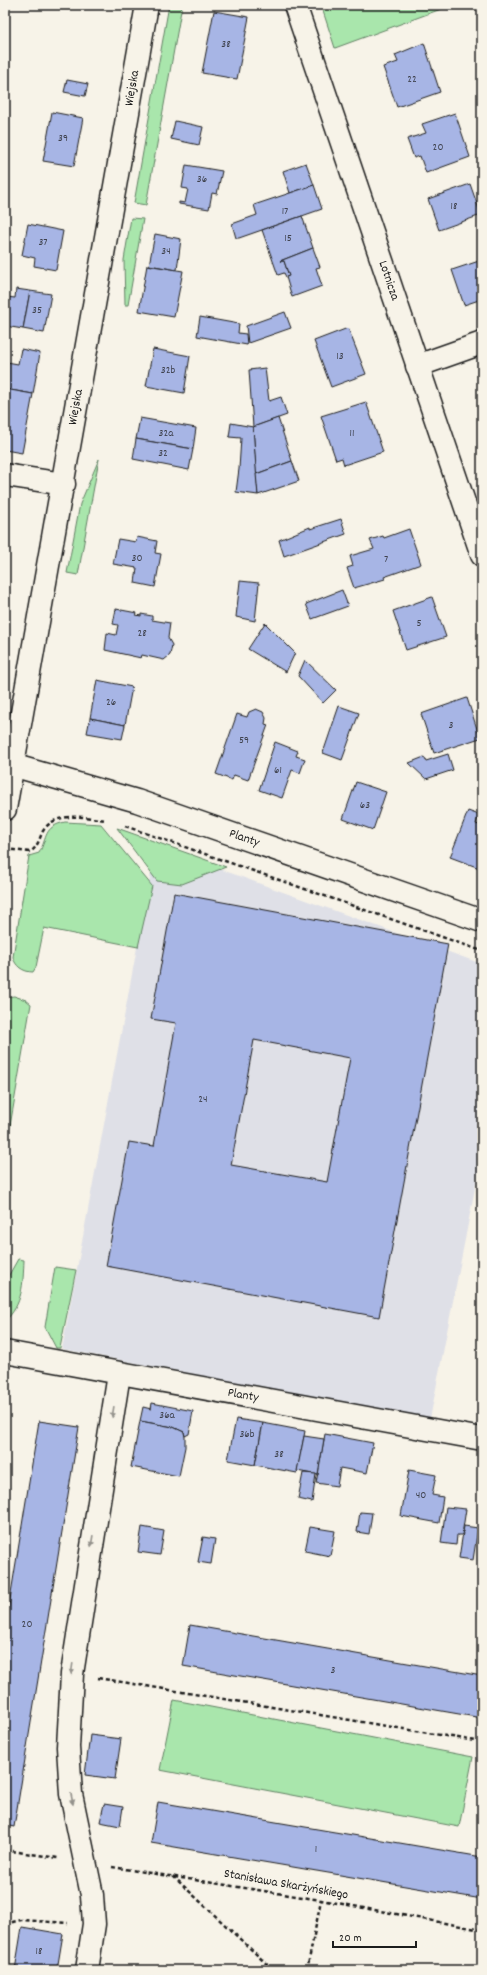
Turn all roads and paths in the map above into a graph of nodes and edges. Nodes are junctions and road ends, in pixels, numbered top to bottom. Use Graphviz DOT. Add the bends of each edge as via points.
graph roads {
  1 [pos="147,5"];
  2 [pos="295,5"];
  3 [pos="482,343"];
  4 [pos="417,366"];
  5 [pos="5,475"];
  6 [pos="64,484"];
  7 [pos="482,556"];
  8 [pos="9,764"];
  9 [pos="5,809"];
  10 [pos="112,822"];
  11 [pos="119,824"];
  12 [pos="5,849"];
  13 [pos="482,922"];
  14 [pos="482,951"];
  15 [pos="5,1352"];
  16 [pos="119,1374"];
  17 [pos="482,1440"];
  18 [pos="72,1674"];
  19 [pos="482,1742"];
  20 [pos="5,1850"];
  21 [pos="86,1863"];
  22 [pos="172,1875"];
  23 [pos="320,1900"];
  24 [pos="5,1924"];
  25 [pos="482,1930"];
  26 [pos="92,1942"];
  27 [pos="87,1970"];
  28 [pos="273,1970"];
  29 [pos="307,1970"];
  1 -- 6 [label="street, Wiejska"];
  2 -- 4 [label="street, Lotnicza"];
  3 -- 4 [label="street"];
  4 -- 7 [label="street, Lotnicza"];
  5 -- 6 [label="street"];
  6 -- 8 [label="street, Wiejska"];
  8 -- 9 [label="street, Wiejska"];
  8 -- 13 [label="street, Planty" via="137,802"];
  10 -- 12 [label="path" via="72,816 52,822 45,828 38,844 30,852"];
  11 -- 14 [label="path"];
  15 -- 16 [label="street, Planty"];
  16 -- 17 [label="street, Planty"];
  16 -- 18 [label="street, one-way"];
  18 -- 19 [label="path"];
  18 -- 21 [label="street, one-way" via="68,1747 71,1794"];
  20 -- 21 [label="path, Stanisława Skarżyńskiego"];
  21 -- 22 [label="path, Stanisława Skarżyńskiego"];
  21 -- 26 [label="street" via="92,1895"];
  22 -- 23 [label="path, Stanisława Skarżyńskiego"];
  22 -- 28 [label="path"];
  23 -- 25 [label="path, Stanisława Skarżyńskiego"];
  23 -- 29 [label="path"];
  24 -- 26 [label="path" via="21,1920 71,1924"];
  26 -- 27 [label="street"];
}
